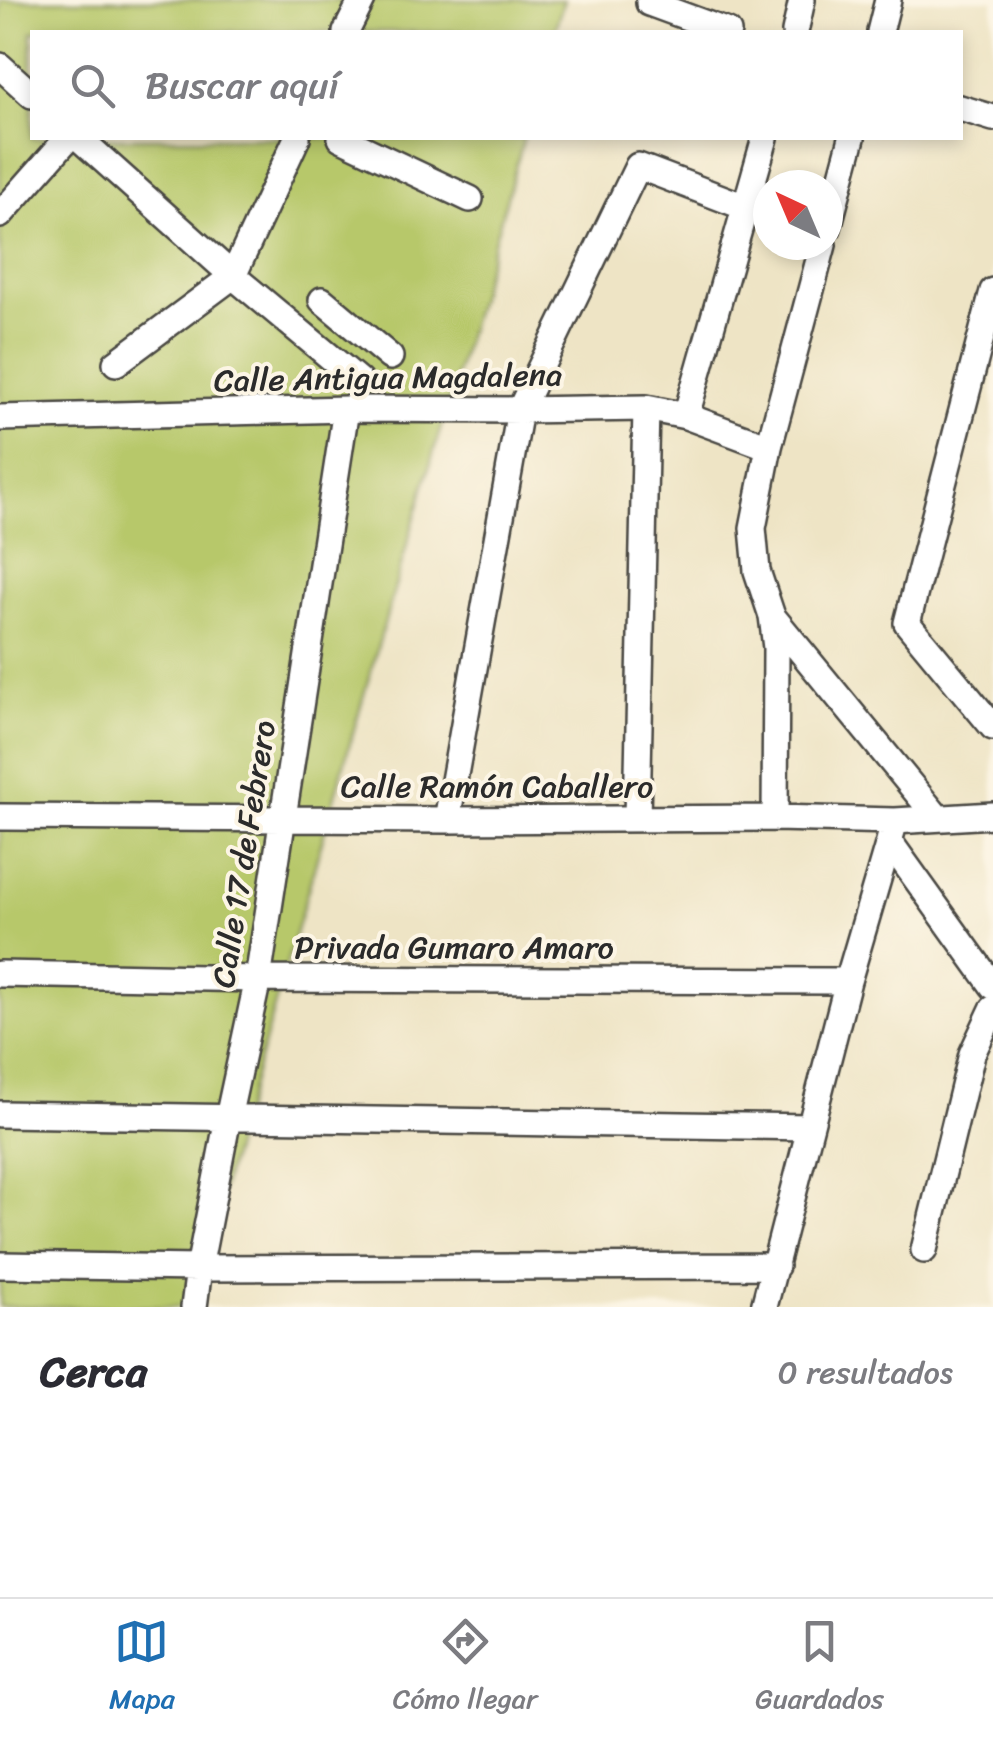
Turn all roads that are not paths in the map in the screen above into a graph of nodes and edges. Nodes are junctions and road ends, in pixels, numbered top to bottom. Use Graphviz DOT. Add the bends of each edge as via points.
graph roads {
  1 [pos="362,0"];
  2 [pos="802,0"];
  3 [pos="888,0"];
  4 [pos="650,2"];
  5 [pos="347,30"];
  6 [pos="723,30"];
  7 [pos="795,30"];
  8 [pos="880,30"];
  9 [pos="0,66"];
  10 [pos="30,93"];
  11 [pos="963,109"];
  12 [pos="993,118"];
  13 [pos="66,140"];
  14 [pos="81,140"];
  15 [pos="296,140"];
  16 [pos="345,140"];
  17 [pos="764,140"];
  18 [pos="851,140"];
  19 [pos="843,172"];
  20 [pos="470,199"];
  21 [pos="745,207"];
  22 [pos="0,215"];
  23 [pos="819,260"];
  24 [pos="233,276"];
  25 [pos="993,291"];
  26 [pos="322,300"];
  27 [pos="364,335"];
  28 [pos="390,357"];
  29 [pos="116,363"];
  30 [pos="338,364"];
  31 [pos="359,382"];
  32 [pos="646,408"];
  33 [pos="346,409"];
  34 [pos="520,410"];
  35 [pos="686,416"];
  36 [pos="0,418"];
  37 [pos="770,447"];
  38 [pos="772,616"];
  39 [pos="993,727"];
  40 [pos="993,815"];
  41 [pos="937,817"];
  42 [pos="0,818"];
  43 [pos="283,818"];
  44 [pos="637,818"];
  45 [pos="776,818"];
  46 [pos="447,820"];
  47 [pos="892,831"];
  48 [pos="0,974"];
  49 [pos="258,979"];
  50 [pos="848,981"];
  51 [pos="993,986"];
  52 [pos="993,1009"];
  53 [pos="0,1114"];
  54 [pos="228,1118"];
  55 [pos="810,1127"];
  56 [pos="924,1250"];
  57 [pos="0,1265"];
  58 [pos="776,1266"];
  59 [pos="201,1294"];
  60 [pos="764,1307"];
  1 -- 5 [label="street"];
  2 -- 7 [label="street"];
  3 -- 8 [label="street"];
  4 -- 6 [label="street"];
  9 -- 10 [label="street"];
  11 -- 12 [label="street"];
  13 -- 22 [label="street"];
  14 -- 24 [label="street"];
  15 -- 24 [label="street"];
  16 -- 20 [label="street"];
  17 -- 21 [label="street"];
  18 -- 19 [label="street"];
  21 -- 34 [label="street" via="638,166"];
  21 -- 35 [label="street"];
  23 -- 37 [label="street"];
  24 -- 29 [label="street"];
  24 -- 30 [label="street"];
  25 -- 39 [label="street" via="907,623"];
  26 -- 27 [label="street"];
  27 -- 28 [label="street"];
  27 -- 30 [label="street"];
  30 -- 31 [label="street"];
  32 -- 34 [label="street, Calle Antigua Magdalena"];
  32 -- 35 [label="street, Calle Antigua Magdalena"];
  32 -- 44 [label="street"];
  33 -- 34 [label="street, Calle Antigua Magdalena"];
  33 -- 36 [label="street, Calle Antigua Magdalena"];
  33 -- 43 [label="street, Calle 17 de Febrero"];
  34 -- 46 [label="street"];
  35 -- 37 [label="street, Calle Antigua Magdalena"];
  37 -- 38 [label="street" via="753,528 757,571"];
  38 -- 41 [label="street"];
  38 -- 45 [label="street"];
  40 -- 41 [label="street, Calle Ramón Caballero"];
  41 -- 47 [label="street, Calle Ramón Caballero"];
  42 -- 43 [label="street, Calle Ramón Caballero"];
  43 -- 46 [label="street, Calle Ramón Caballero"];
  43 -- 49 [label="street, Calle 17 de Febrero"];
  44 -- 45 [label="street, Calle Ramón Caballero"];
  44 -- 46 [label="street, Calle Ramón Caballero"];
  45 -- 47 [label="street, Calle Ramón Caballero"];
  47 -- 50 [label="street"];
  47 -- 51 [label="street"];
  48 -- 49 [label="street, Privada Gumaro Amaro"];
  49 -- 50 [label="street, Privada Gumaro Amaro"];
  49 -- 54 [label="street, Calle 17 de Febrero"];
  50 -- 55 [label="street"];
  52 -- 56 [label="street" via="972,1054"];
  53 -- 54 [label="street"];
  54 -- 55 [label="street"];
  54 -- 59 [label="street, Calle 17 de Febrero"];
  55 -- 58 [label="street"];
  57 -- 59 [label="street"];
  58 -- 59 [label="street"];
  58 -- 60 [label="street"];
}
